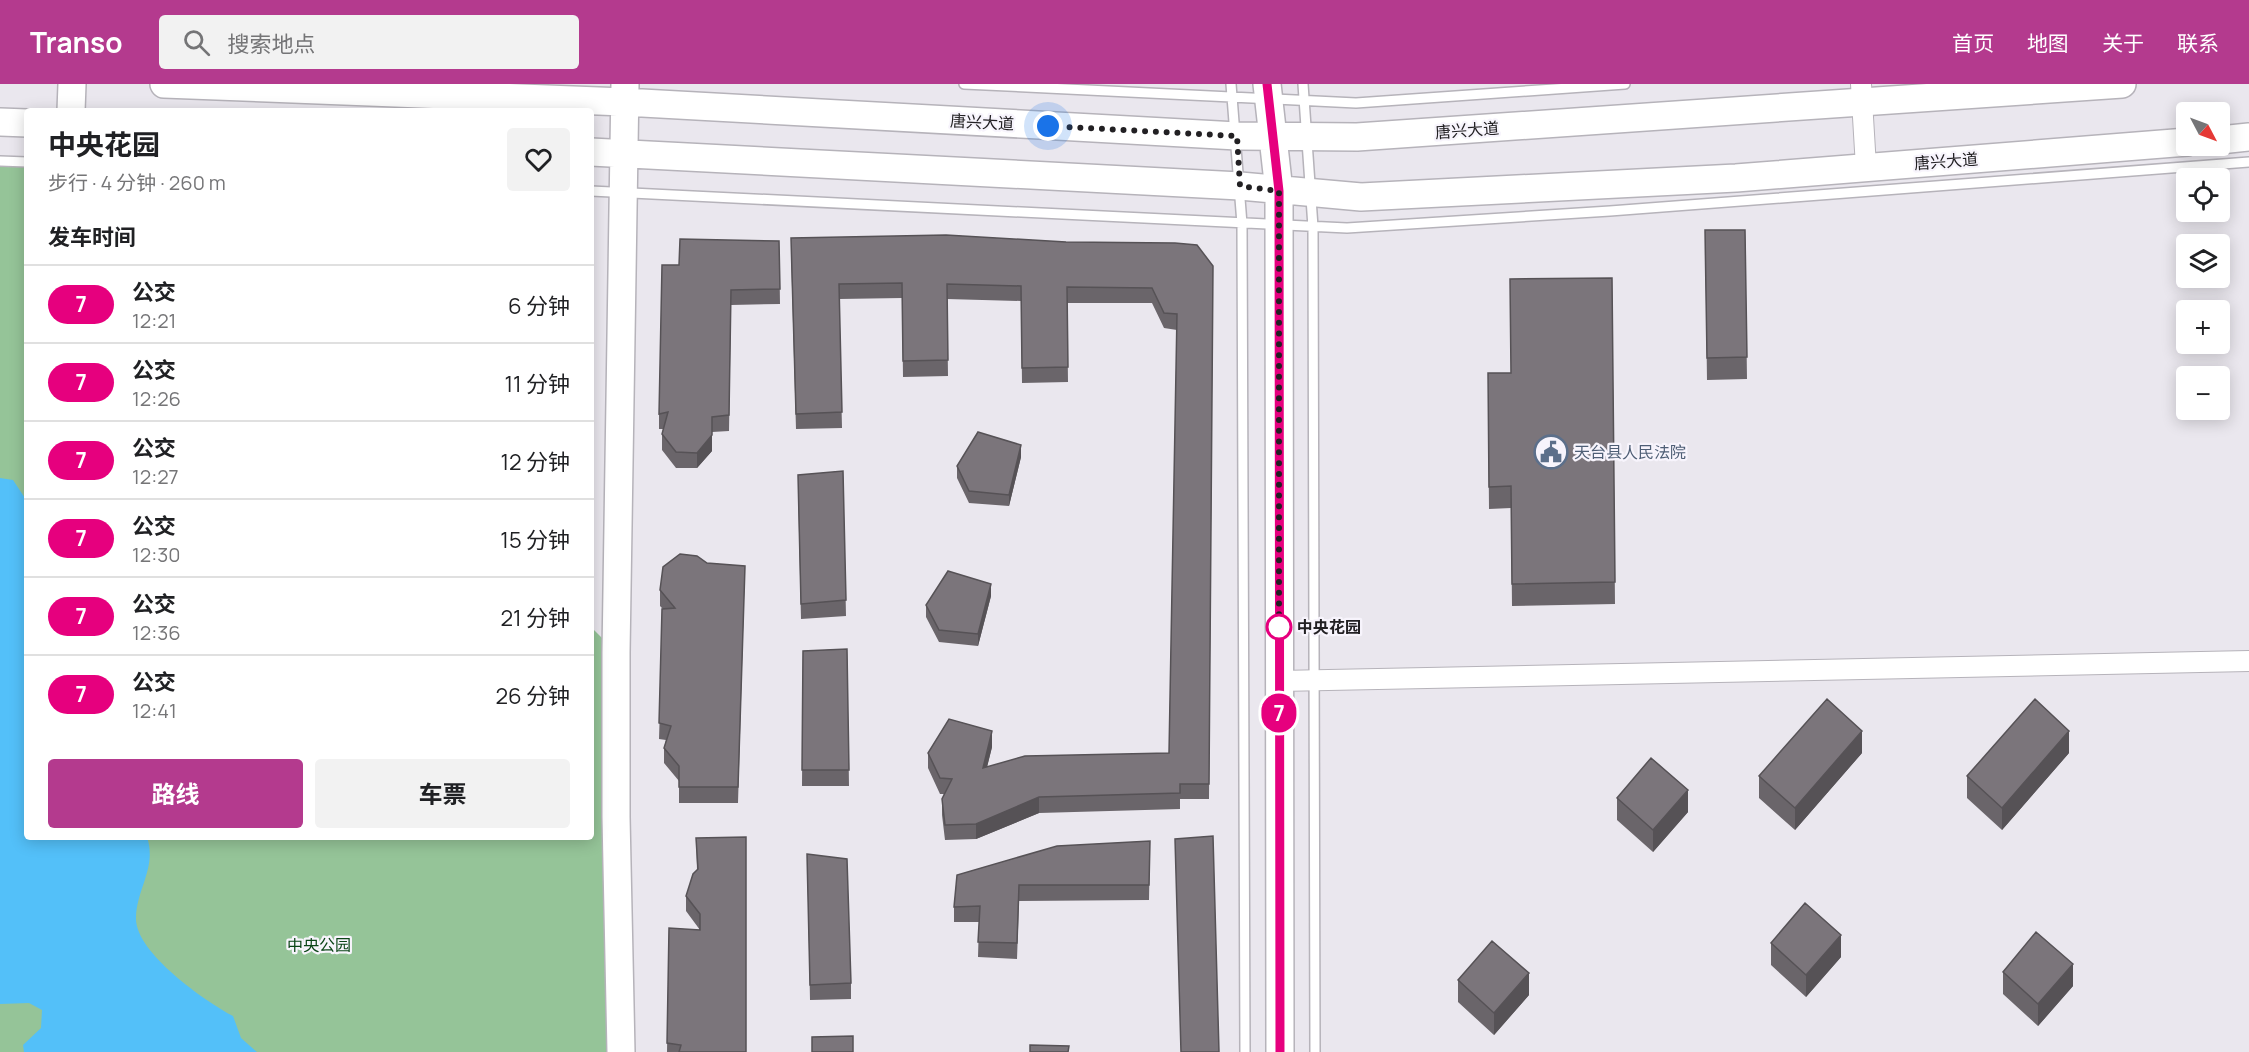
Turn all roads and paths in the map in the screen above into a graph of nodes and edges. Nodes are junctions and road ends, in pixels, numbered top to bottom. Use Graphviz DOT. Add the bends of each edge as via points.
graph roads {
  1 [pos="72,84"];
  2 [pos="164,84"];
  3 [pos="964,84"];
  4 [pos="1232,84"];
  5 [pos="1303,84"];
  6 [pos="1625,84"];
  7 [pos="2122,84"];
  8 [pos="1268,91"];
  9 [pos="625,93"];
  10 [pos="1862,93"];
  11 [pos="1233,97"];
  12 [pos="1305,100"];
  13 [pos="71,108"];
  14 [pos="0,122"];
  15 [pos="24,123"];
  16 [pos="1237,136"];
  17 [pos="1275,137"];
  18 [pos="1308,137"];
  19 [pos="2249,137"];
  20 [pos="2230,139"];
  21 [pos="2176,143"];
  22 [pos="594,153"];
  23 [pos="623,154"];
  24 [pos="0,161"];
  25 [pos="24,162"];
  26 [pos="2249,162"];
  27 [pos="1866,167"];
  28 [pos="1240,186"];
  29 [pos="594,191"];
  30 [pos="1279,191"];
  31 [pos="622,192"];
  32 [pos="1312,193"];
  33 [pos="1242,224"];
  34 [pos="1279,226"];
  35 [pos="1313,227"];
  36 [pos="2249,661"];
  37 [pos="1314,679"];
  38 [pos="1279,681"];
  39 [pos="621,1052"];
  40 [pos="1245,1052"];
  41 [pos="1280,1052"];
  42 [pos="1315,1052"];
  1 -- 13 [label="main road"];
  2 -- 9 [label="main road, 唐兴大道"];
  3 -- 11 [label="lane"];
  4 -- 11 [label="lane"];
  5 -- 12 [label="lane"];
  6 -- 12 [label="lane" via="1356,103"];
  7 -- 10 [label="main road, 唐兴大道"];
  8 -- 11 [label="lane"];
  8 -- 12 [label="lane"];
  8 -- 17 [label="main road"];
  9 -- 16 [label="main road, 唐兴大道"];
  9 -- 23 [label="main road"];
  10 -- 18 [label="main road, 唐兴大道" via="1368,137"];
  10 -- 27 [label="street"];
  11 -- 16 [label="lane"];
  12 -- 18 [label="lane"];
  14 -- 15 [label="main road"];
  16 -- 17 [label="main road, 唐兴大道"];
  16 -- 28 [label="lane"];
  17 -- 18 [label="main road, 唐兴大道"];
  17 -- 30 [label="main road"];
  18 -- 32 [label="lane"];
  19 -- 20 [label="main road"];
  21 -- 27 [label="main road, 唐兴大道"];
  22 -- 23 [label="main road, 唐兴大道"];
  23 -- 28 [label="main road, 唐兴大道"];
  23 -- 31 [label="main road"];
  24 -- 25 [label="lane"];
  26 -- 35 [label="lane" via="1610,211"];
  27 -- 32 [label="main road, 唐兴大道" via="1736,178 1361,197"];
  28 -- 30 [label="main road, 唐兴大道"];
  28 -- 33 [label="lane"];
  29 -- 31 [label="lane"];
  30 -- 32 [label="main road, 唐兴大道"];
  30 -- 34 [label="main road"];
  31 -- 33 [label="lane"];
  31 -- 39 [label="main road" via="616,817"];
  32 -- 35 [label="lane"];
  33 -- 34 [label="lane"];
  33 -- 40 [label="lane"];
  34 -- 35 [label="lane"];
  34 -- 38 [label="main road"];
  35 -- 37 [label="lane"];
  36 -- 37 [label="street"];
  37 -- 38 [label="street"];
  37 -- 42 [label="lane"];
  38 -- 41 [label="main road"];
}
